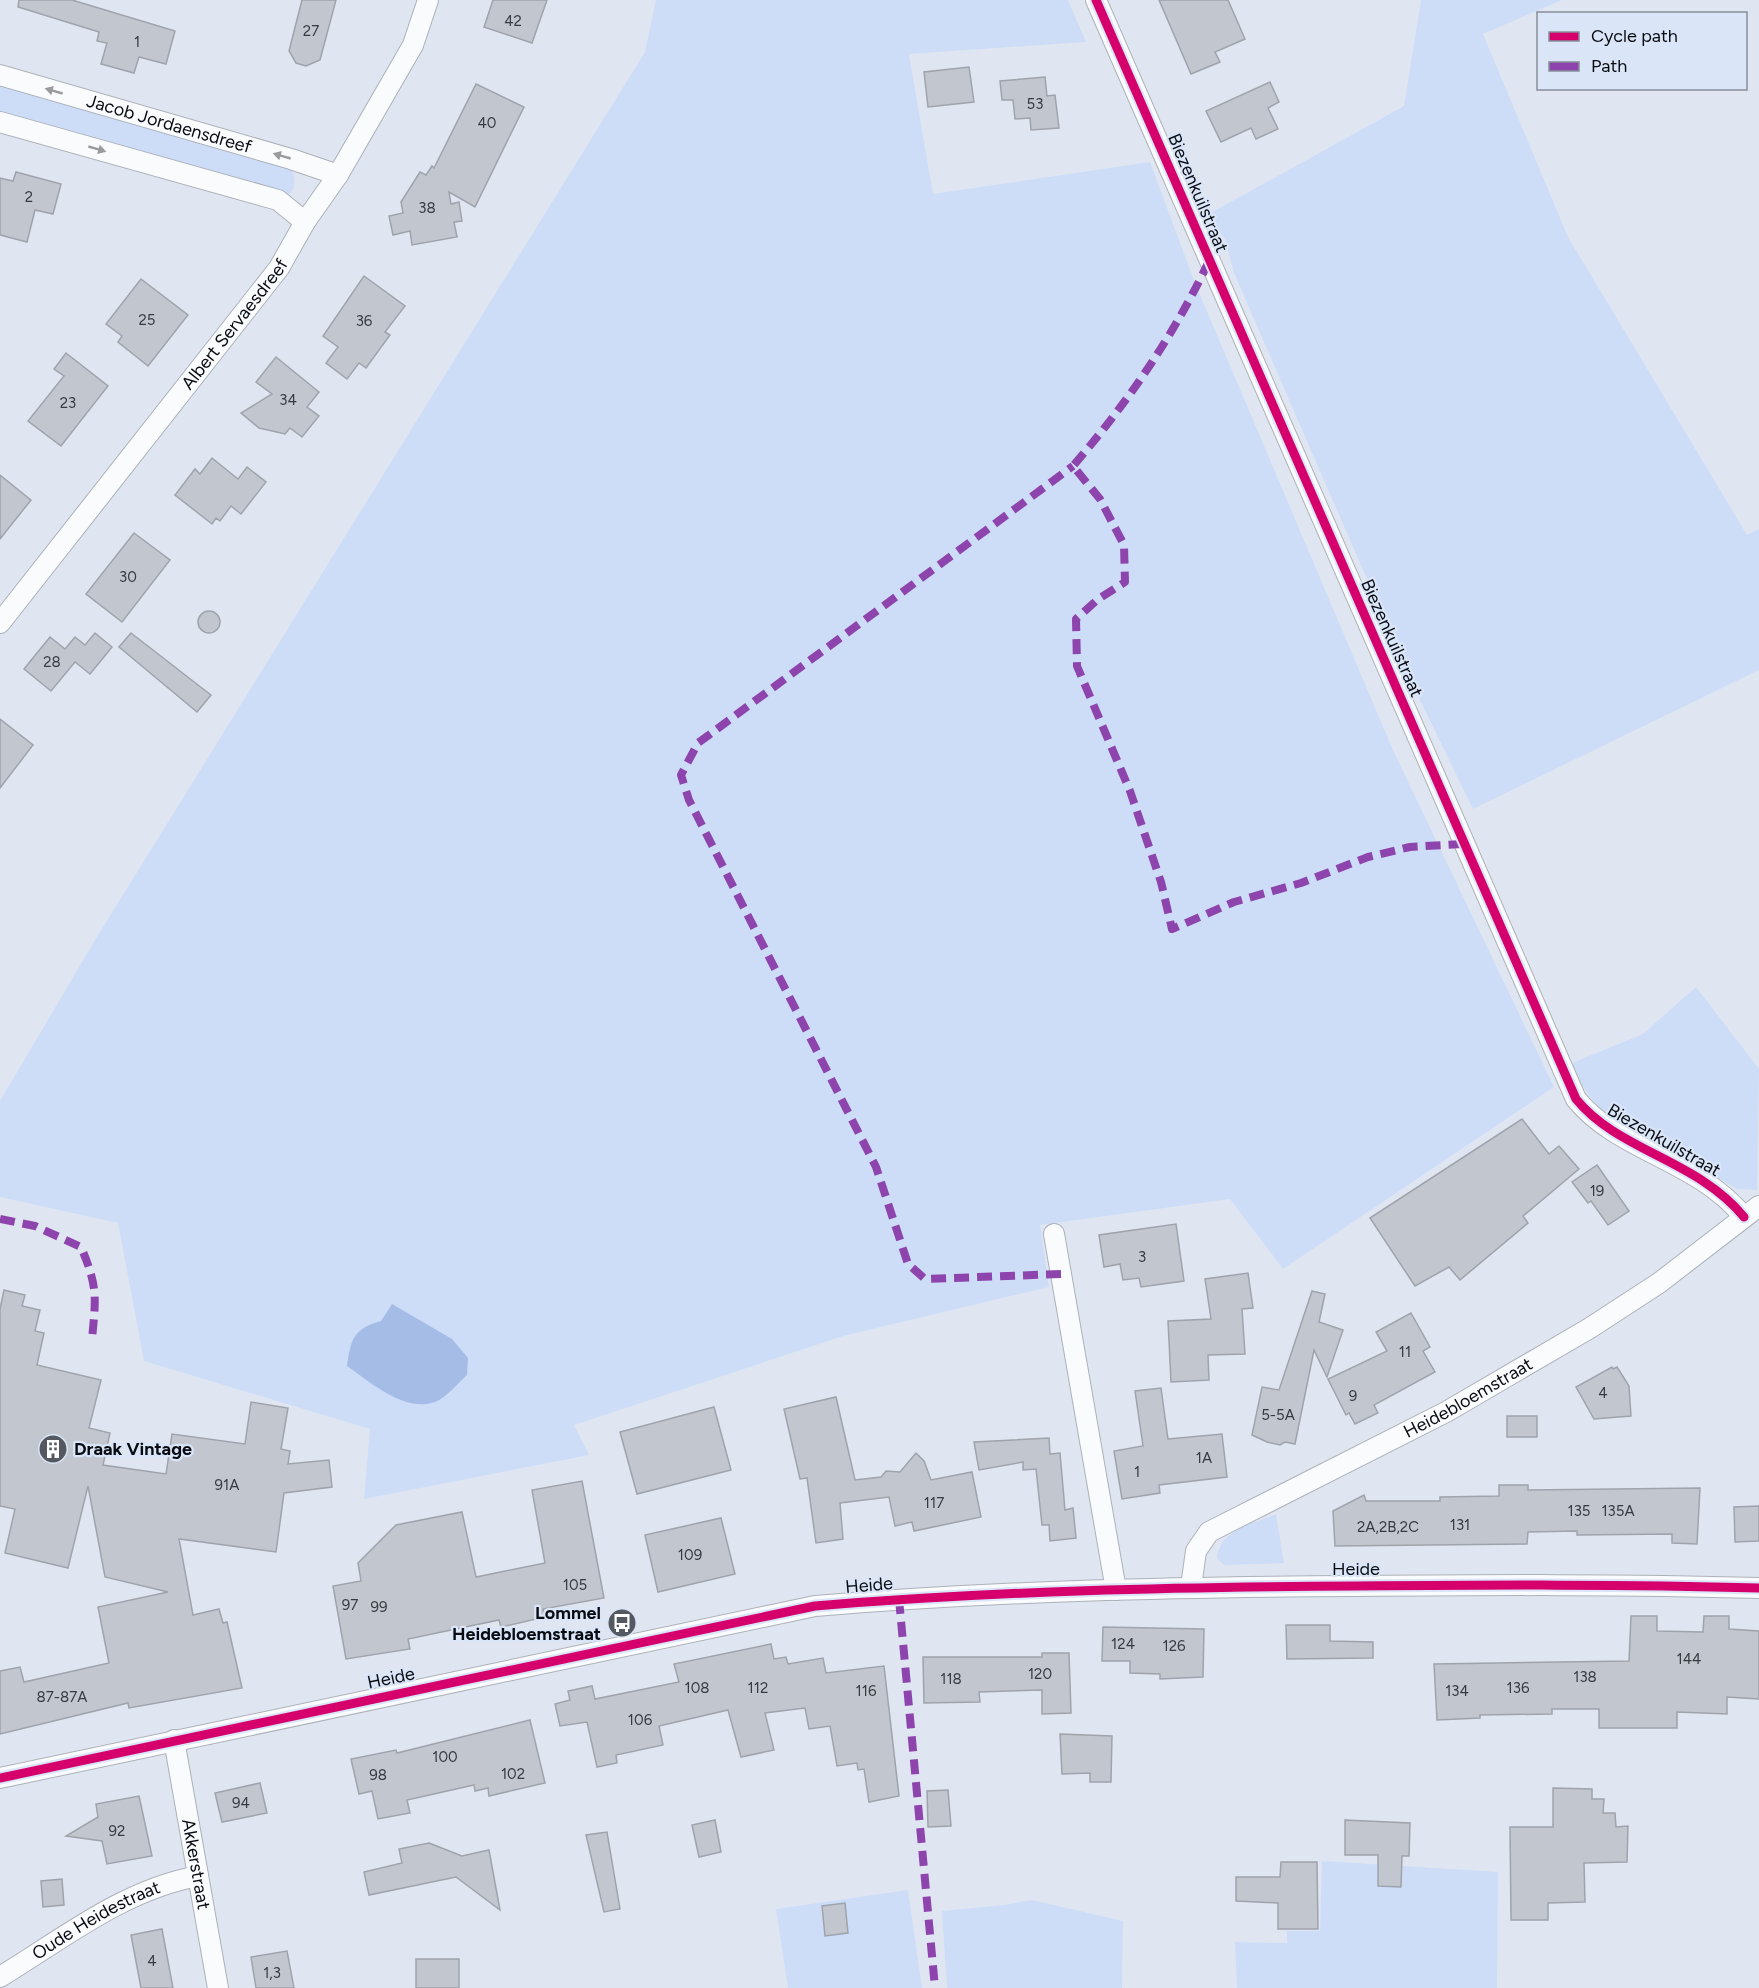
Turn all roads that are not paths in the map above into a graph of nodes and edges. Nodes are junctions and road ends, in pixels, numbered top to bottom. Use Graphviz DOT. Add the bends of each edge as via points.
graph roads {
  1 [pos="428,0"];
  2 [pos="1096,0"];
  3 [pos="0,75"];
  4 [pos="0,122"];
  5 [pos="338,175"];
  6 [pos="305,222"];
  7 [pos="0,623"];
  8 [pos="1751,1212"];
  9 [pos="1054,1234"];
  10 [pos="1191,1587"];
  11 [pos="1759,1588"];
  12 [pos="1116,1590"];
  13 [pos="174,1740"];
  14 [pos="0,1778"];
  15 [pos="198,1876"];
  16 [pos="0,1977"];
  17 [pos="218,1988"];
  1 -- 5 [label="street, Albert Servaesdreef" via="413,45"];
  2 -- 8 [label="street, Biezenkuilstraat" via="1576,1099 1599,1122 1709,1183"];
  5 -- 3 [label="street, Jacob Jordaensdreef, one-way"];
  4 -- 6 [label="street, one-way" via="278,200"];
  5 -- 6 [label="street, Albert Servaesdreef"];
  6 -- 7 [label="street, Albert Servaesdreef" via="279,268"];
  8 -- 10 [label="street, Heidebloemstraat" via="1659,1283 1590,1328 1446,1412 1209,1532 1196,1551"];
  9 -- 12 [label="street"];
  10 -- 11 [label="street, Heide" via="1611,1584"];
  10 -- 12 [label="street, Heide"];
  12 -- 13 [label="street, Heide" via="815,1606"];
  13 -- 14 [label="street, Heide"];
  13 -- 15 [label="street, Akkerstraat"];
  15 -- 16 [label="street, Oude Heidestraat" via="168,1882 132,1898 75,1928"];
  15 -- 17 [label="street, Akkerstraat"];
}
